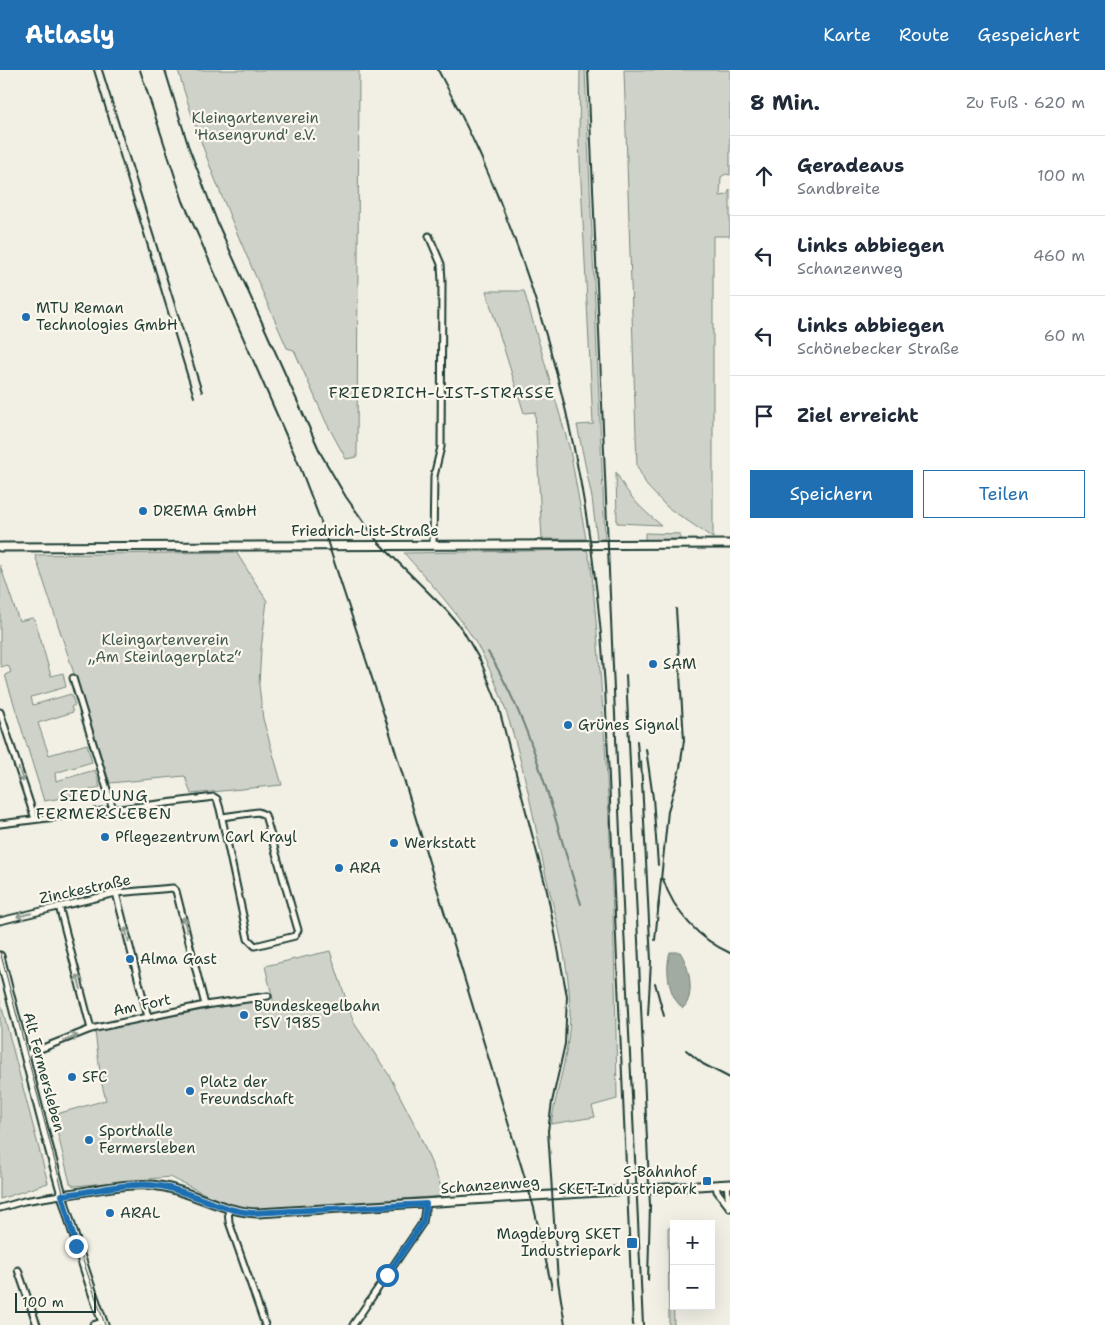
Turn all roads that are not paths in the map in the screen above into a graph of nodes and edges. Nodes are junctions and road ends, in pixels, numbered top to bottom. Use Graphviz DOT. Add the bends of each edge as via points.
graph roads {
  1 [pos="429,236"];
  2 [pos="730,544"];
  3 [pos="433,545"];
  4 [pos="0,547"];
  5 [pos="73,678"];
  6 [pos="0,712"];
  7 [pos="113,809"];
  8 [pos="222,817"];
  9 [pos="35,819"];
  10 [pos="0,824"];
  11 [pos="116,893"];
  12 [pos="59,906"];
  13 [pos="0,921"];
  14 [pos="0,956"];
  15 [pos="268,996"];
  16 [pos="205,1005"];
  17 [pos="148,1016"];
  18 [pos="91,1029"];
  19 [pos="26,1055"];
  20 [pos="728,1184"];
  21 [pos="716,1185"];
  22 [pos="62,1195"];
  23 [pos="426,1204"];
  24 [pos="730,1207"];
  25 [pos="0,1208"];
  26 [pos="228,1209"];
  27 [pos="18,1270"];
  28 [pos="103,1323"];
  29 [pos="37,1325"];
  30 [pos="92,1325"];
  31 [pos="265,1325"];
  32 [pos="353,1325"];
  1 -- 3 [label="street" via="442,264 441,444 434,476"];
  2 -- 3 [label="main road, Friedrich-List-Straße"];
  3 -- 4 [label="main road, Friedrich-List-Straße"];
  5 -- 7 [label="street"];
  6 -- 9 [label="street, one-way"];
  7 -- 8 [label="street" via="214,797"];
  7 -- 9 [label="street"];
  8 -- 8 [label="street" via="251,944 255,946 295,936 298,930 265,816 258,812"];
  9 -- 10 [label="street"];
  11 -- 12 [label="street, Zinckestraße"];
  16 -- 11 [label="street, Zinckestraße, one-way" via="175,889"];
  17 -- 11 [label="street, one-way"];
  12 -- 13 [label="street, Zinckestraße, one-way"];
  18 -- 12 [label="street, one-way"];
  14 -- 19 [label="main road, Alt Fermersleben"];
  15 -- 16 [label="street, Am Fort"];
  16 -- 17 [label="street, Am Fort"];
  17 -- 18 [label="street, Am Fort"];
  19 -- 18 [label="street, Am Fort, one-way"];
  19 -- 22 [label="main road, Alt Fermersleben"];
  20 -- 21 [label="main road, Schanzenweg"];
  20 -- 24 [label="street"];
  21 -- 23 [label="main road, Schanzenweg"];
  21 -- 24 [label="street"];
  22 -- 25 [label="street"];
  22 -- 26 [label="main road, Schanzenweg" via="154,1185"];
  22 -- 28 [label="main road, Alt Fermersleben"];
  23 -- 26 [label="main road, Schanzenweg" via="264,1213"];
  23 -- 32 [label="street" via="423,1222"];
  26 -- 31 [label="street" via="229,1222"];
  27 -- 29 [label="street"];
  28 -- 30 [label="street"];
}
